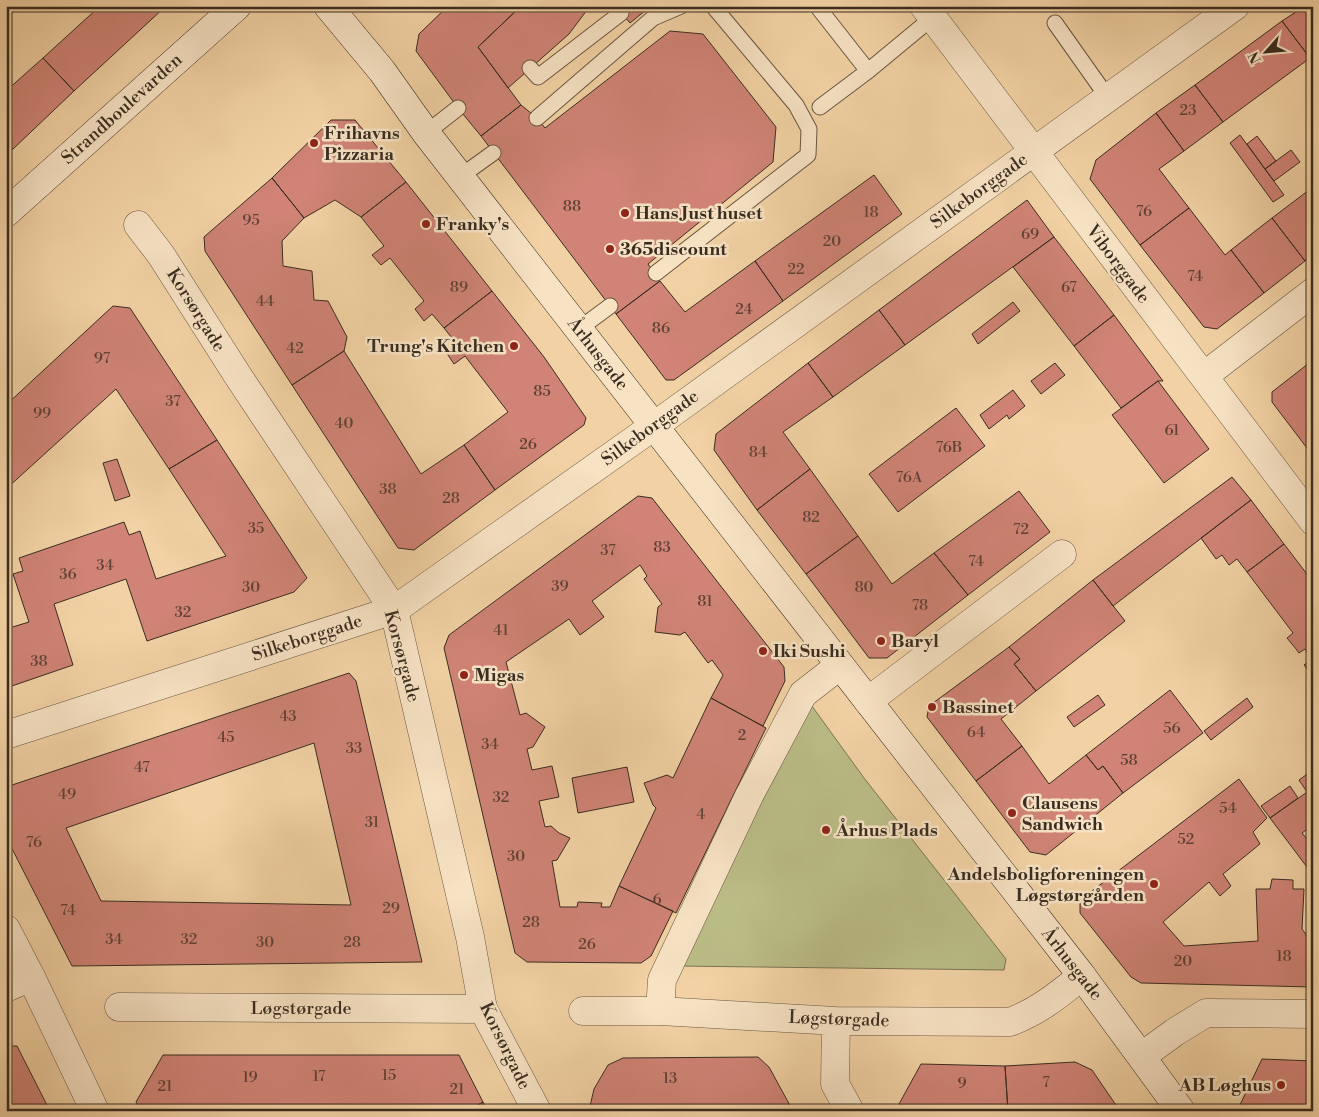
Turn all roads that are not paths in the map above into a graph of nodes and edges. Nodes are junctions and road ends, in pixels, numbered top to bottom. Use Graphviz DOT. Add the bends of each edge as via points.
graph roads {
  1 [pos="237,6"];
  2 [pos="328,6"];
  3 [pos="681,6"];
  4 [pos="713,6"];
  5 [pos="817,6"];
  6 [pos="1235,6"];
  7 [pos="928,12"];
  8 [pos="621,13"];
  9 [pos="1055,23"];
  10 [pos="530,68"];
  11 [pos="868,71"];
  12 [pos="1108,98"];
  13 [pos="820,107"];
  14 [pos="458,108"];
  15 [pos="537,118"];
  16 [pos="426,133"];
  17 [pos="1033,152"];
  18 [pos="493,153"];
  19 [pos="461,176"];
  20 [pos="6,212"];
  21 [pos="138,225"];
  22 [pos="656,273"];
  23 [pos="1313,292"];
  24 [pos="610,306"];
  25 [pos="579,329"];
  26 [pos="1204,376"];
  27 [pos="654,426"];
  28 [pos="1313,521"];
  29 [pos="1062,554"];
  30 [pos="394,610"];
  31 [pos="839,666"];
  32 [pos="868,701"];
  33 [pos="6,735"];
  34 [pos="6,929"];
  35 [pos="1082,976"];
  36 [pos="31,977"];
  37 [pos="6,988"];
  38 [pos="119,1007"];
  39 [pos="483,1009"];
  40 [pos="583,1011"];
  41 [pos="660,1011"];
  42 [pos="1313,1014"];
  43 [pos="836,1021"];
  44 [pos="1142,1056"];
  45 [pos="96,1111"];
  46 [pos="537,1111"];
  47 [pos="850,1111"];
  48 [pos="1182,1111"];
  1 -- 20 [label="street, Strandboulevarden"];
  2 -- 16 [label="street, Århusgade" via="382,70"];
  3 -- 15 [label="lane" via="653,18"];
  4 -- 22 [label="lane" via="796,105 809,129 808,155"];
  5 -- 11 [label="lane"];
  6 -- 12 [label="street, Silkeborggade"];
  7 -- 11 [label="lane"];
  7 -- 17 [label="street, Viborggade"];
  8 -- 10 [label="lane" via="538,77"];
  9 -- 12 [label="lane"];
  11 -- 13 [label="lane"];
  12 -- 17 [label="street, Silkeborggade"];
  14 -- 16 [label="lane"];
  16 -- 19 [label="street, Århusgade"];
  17 -- 26 [label="street, Viborggade"];
  17 -- 27 [label="street, Silkeborggade"];
  18 -- 19 [label="lane"];
  19 -- 25 [label="street, Århusgade"];
  21 -- 30 [label="street, Korsørgade" via="161,255"];
  23 -- 26 [label="street"];
  24 -- 25 [label="lane"];
  25 -- 27 [label="street, Århusgade"];
  26 -- 28 [label="street, Viborggade"];
  27 -- 30 [label="street, Silkeborggade"];
  27 -- 31 [label="street, Århusgade"];
  29 -- 32 [label="street"];
  30 -- 33 [label="street, Silkeborggade"];
  30 -- 39 [label="street, Korsørgade" via="470,937"];
  31 -- 32 [label="street, Århusgade"];
  31 -- 41 [label="street" via="802,694 753,788 662,980"];
  32 -- 35 [label="street, Århusgade"];
  34 -- 36 [label="street"];
  35 -- 43 [label="street, Løgstørgade" via="1042,1007 1010,1022"];
  35 -- 44 [label="street, Århusgade"];
  36 -- 37 [label="street"];
  36 -- 45 [label="street"];
  38 -- 39 [label="street, Løgstørgade"];
  39 -- 46 [label="street, Korsørgade"];
  40 -- 41 [label="street, Løgstørgade"];
  41 -- 43 [label="street, Løgstørgade"];
  42 -- 44 [label="street" via="1206,1013"];
  43 -- 47 [label="street" via="835,1084"];
  44 -- 48 [label="street, Århusgade"];
}
